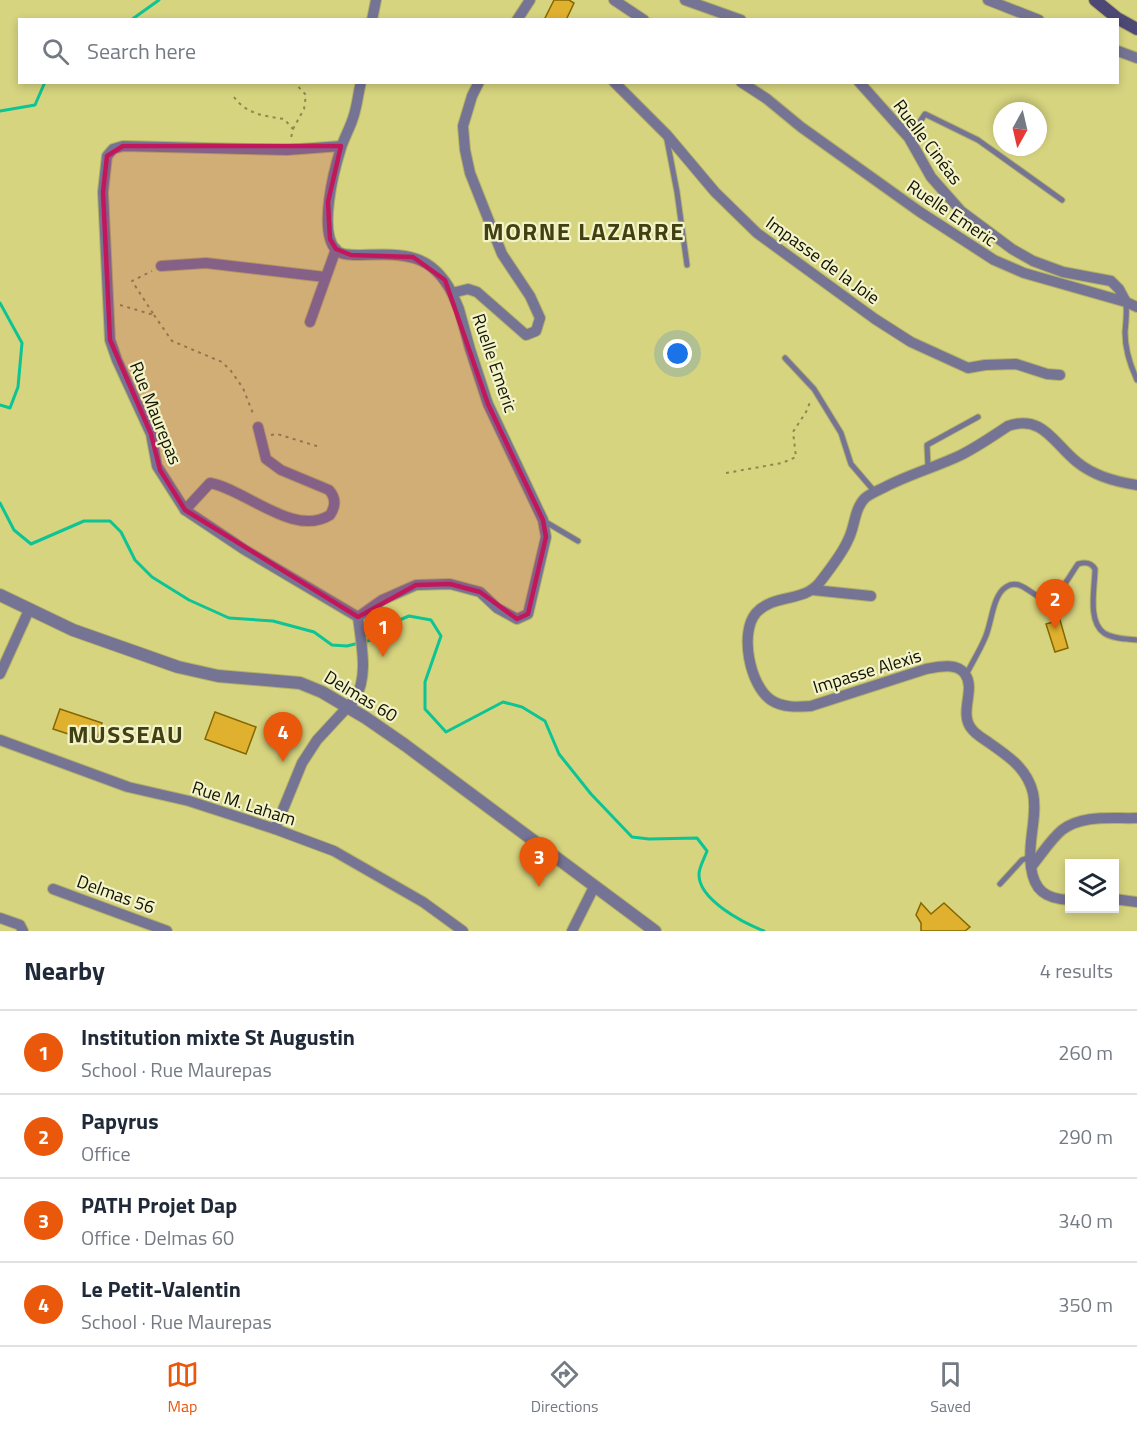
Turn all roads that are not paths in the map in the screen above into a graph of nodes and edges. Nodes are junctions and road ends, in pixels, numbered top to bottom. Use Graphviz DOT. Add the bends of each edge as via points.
graph roads {
  1 [pos="376,0"];
  2 [pos="530,0"];
  3 [pos="614,0"];
  4 [pos="685,0"];
  5 [pos="988,0"];
  6 [pos="1095,0"];
  7 [pos="372,18"];
  8 [pos="518,18"];
  9 [pos="641,18"];
  10 [pos="735,18"];
  11 [pos="1034,18"];
  12 [pos="1117,18"];
  13 [pos="1119,19"];
  14 [pos="1137,29"];
  15 [pos="1119,51"];
  16 [pos="1137,58"];
  17 [pos="361,84"];
  18 [pos="478,84"];
  19 [pos="616,84"];
  20 [pos="744,84"];
  21 [pos="861,84"];
  22 [pos="667,135"];
  23 [pos="909,138"];
  24 [pos="341,146"];
  25 [pos="1062,200"];
  26 [pos="336,249"];
  27 [pos="161,266"];
  28 [pos="687,266"];
  29 [pos="326,276"];
  30 [pos="452,293"];
  31 [pos="1126,302"];
  32 [pos="1137,307"];
  33 [pos="309,322"];
  34 [pos="785,358"];
  35 [pos="1060,375"];
  36 [pos="1137,380"];
  37 [pos="978,417"];
  38 [pos="260,432"];
  39 [pos="928,467"];
  40 [pos="1137,485"];
  41 [pos="875,492"];
  42 [pos="185,510"];
  43 [pos="543,520"];
  44 [pos="578,541"];
  45 [pos="813,590"];
  46 [pos="0,595"];
  47 [pos="871,596"];
  48 [pos="29,610"];
  49 [pos="358,617"];
  50 [pos="1137,640"];
  51 [pos="0,674"];
  52 [pos="966,675"];
  53 [pos="347,707"];
  54 [pos="0,740"];
  55 [pos="1137,818"];
  56 [pos="275,829"];
  57 [pos="1030,862"];
  58 [pos="1000,884"];
  59 [pos="594,887"];
  60 [pos="53,889"];
  61 [pos="1065,899"];
  62 [pos="1119,900"];
  63 [pos="1137,902"];
  64 [pos="0,918"];
  65 [pos="23,931"];
  66 [pos="166,931"];
  67 [pos="463,931"];
  68 [pos="572,931"];
  69 [pos="655,931"];
  1 -- 7 [label="street"];
  2 -- 8 [label="street"];
  3 -- 9 [label="street"];
  4 -- 10 [label="street"];
  5 -- 11 [label="street"];
  6 -- 12 [label="main road"];
  13 -- 14 [label="main road"];
  15 -- 16 [label="street"];
  17 -- 24 [label="street" via="354,117"];
  18 -- 30 [label="street, Ruelle Emeric" via="463,126 468,166 502,254 540,318 536,331 526,335 477,292 468,289"];
  19 -- 22 [label="street, Impasse de la Joie"];
  20 -- 31 [label="street, Ruelle Emeric" via="920,213 994,260 1024,273"];
  21 -- 23 [label="street, Ruelle Cinéas"];
  22 -- 28 [label="lane"];
  22 -- 35 [label="street, Impasse de la Joie" via="756,233 911,342 968,368 1016,364"];
  23 -- 25 [label="lane" via="926,114 978,140"];
  23 -- 31 [label="street, Ruelle Cinéas" via="931,177 961,211 1033,261 1063,272 1111,281"];
  24 -- 26 [label="street" via="328,202 330,239"];
  24 -- 42 [label="street, Rue Maurepas" via="287,150 123,146 107,156 103,192 110,340 151,434 158,466"];
  26 -- 29 [label="street"];
  26 -- 30 [label="street" via="351,255 413,257 429,265"];
  27 -- 29 [label="street" via="206,263"];
  29 -- 33 [label="street"];
  30 -- 43 [label="street, Ruelle Emeric" via="489,404"];
  31 -- 32 [label="street, Ruelle Emeric"];
  31 -- 36 [label="lane" via="1125,334"];
  34 -- 41 [label="lane" via="814,389 841,433 851,464"];
  37 -- 39 [label="lane" via="927,445"];
  38 -- 42 [label="street" via="266,459 333,495 330,515 317,520 288,517 210,483"];
  39 -- 40 [label="street" via="961,454 1008,426 1026,423 1043,429 1077,463 1098,475"];
  39 -- 41 [label="street"];
  41 -- 45 [label="street" via="860,505 847,543"];
  42 -- 49 [label="street, Rue Maurepas"];
  43 -- 44 [label="lane"];
  43 -- 49 [label="street, Ruelle Emeric" via="546,537 528,614 517,619 480,592 450,584 416,585 382,600"];
  45 -- 47 [label="street"];
  45 -- 52 [label="street, Impasse Alexis" via="765,605 749,624 750,663 763,693 771,700 795,707 811,706 943,666"];
  46 -- 48 [label="street, Delmas 60"];
  48 -- 51 [label="street"];
  48 -- 53 [label="street, Delmas 60" via="169,664 218,676 300,682"];
  49 -- 53 [label="street" via="363,681"];
  50 -- 52 [label="lane" via="1104,633 1098,626 1094,617 1095,569 1083,562 1049,599 1015,584 1003,589 986,637"];
  52 -- 57 [label="street" via="969,727 1015,762 1029,782 1034,811"];
  53 -- 56 [label="street" via="302,763"];
  53 -- 59 [label="street, Delmas 60" via="405,745"];
  54 -- 56 [label="street, Rue M. Laham" via="128,787 189,801"];
  55 -- 57 [label="street" via="1077,822"];
  56 -- 67 [label="street, Rue M. Laham" via="334,851 423,902"];
  57 -- 58 [label="lane" via="1022,860"];
  57 -- 61 [label="street" via="1038,890"];
  59 -- 68 [label="street"];
  59 -- 69 [label="street, Delmas 60"];
  60 -- 66 [label="street, Delmas 56"];
  62 -- 63 [label="street"];
  64 -- 65 [label="street" via="20,925"];
}
